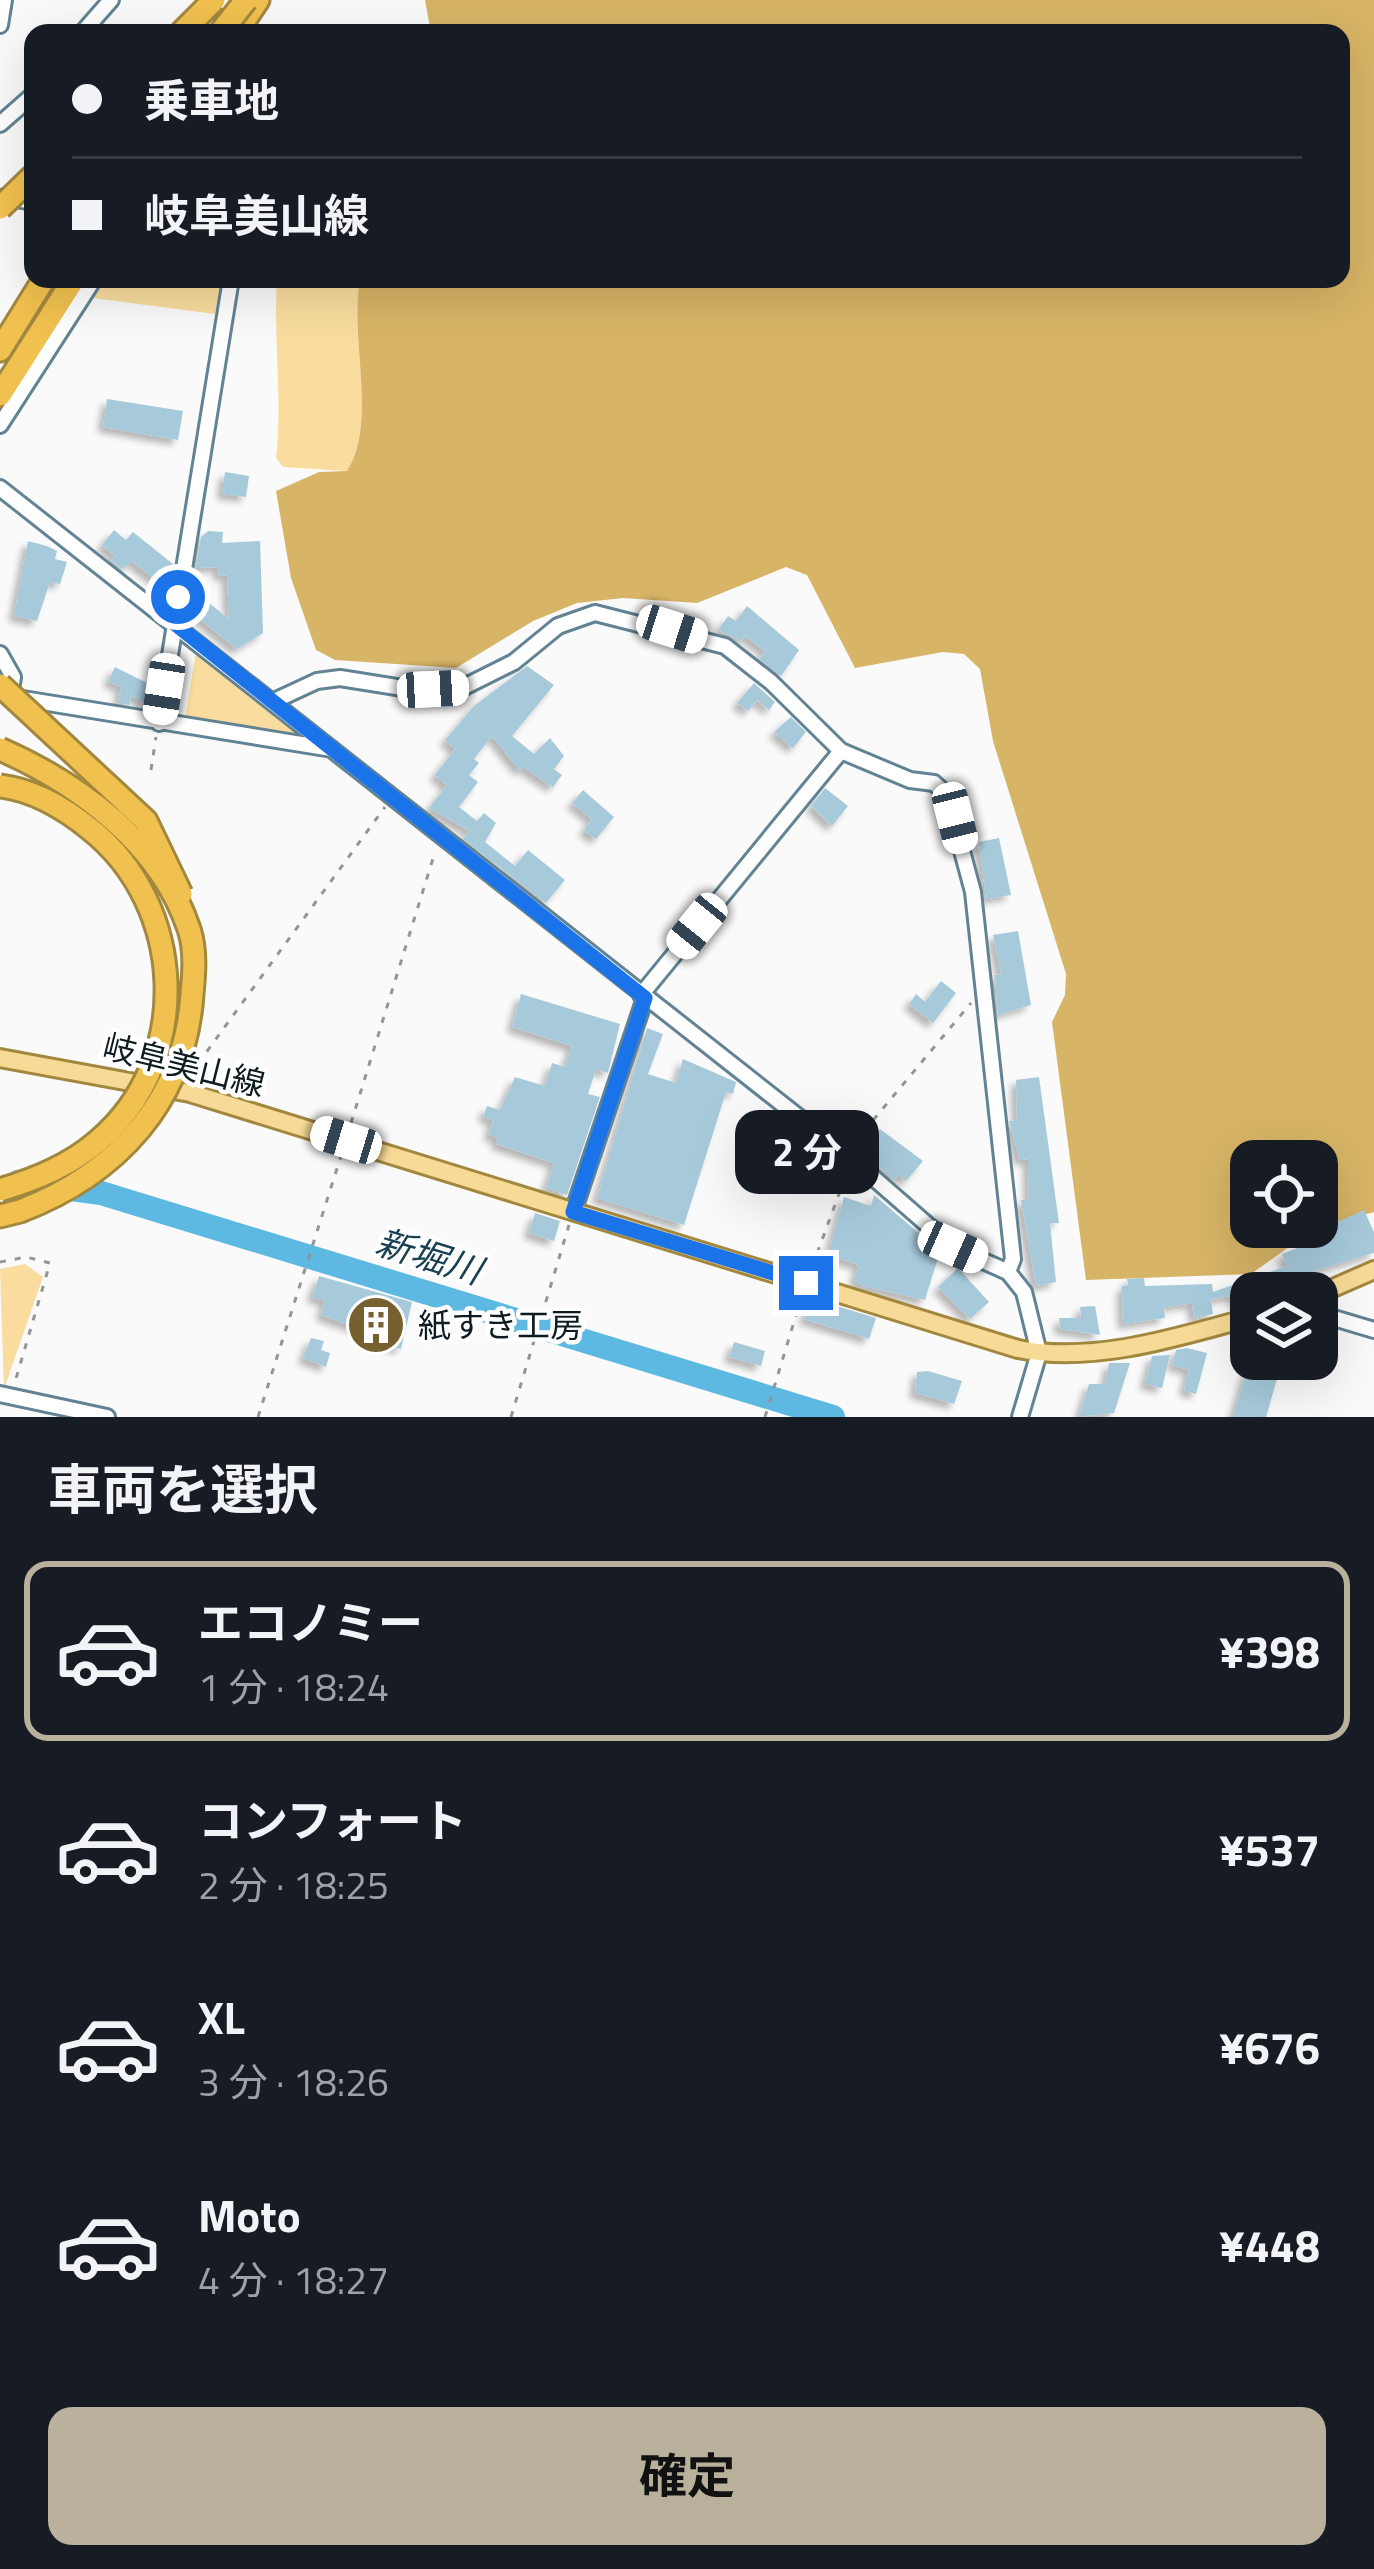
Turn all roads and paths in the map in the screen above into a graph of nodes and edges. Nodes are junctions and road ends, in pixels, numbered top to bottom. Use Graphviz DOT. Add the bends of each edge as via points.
graph roads {
  1 [pos="4,0"];
  2 [pos="111,0"];
  3 [pos="194,0"];
  4 [pos="214,0"];
  5 [pos="247,0"];
  6 [pos="90,24"];
  7 [pos="190,24"];
  8 [pos="225,24"];
  9 [pos="227,24"];
  10 [pos="0,25"];
  11 [pos="24,103"];
  12 [pos="0,124"];
  13 [pos="24,185"];
  14 [pos="0,208"];
  15 [pos="38,288"];
  16 [pos="68,288"];
  17 [pos="88,288"];
  18 [pos="230,288"];
  19 [pos="0,350"];
  20 [pos="0,395"];
  21 [pos="0,425"];
  22 [pos="0,488"];
  23 [pos="174,623"];
  24 [pos="0,654"];
  25 [pos="3,692"];
  26 [pos="274,701"];
  27 [pos="159,723"];
  28 [pos="0,749"];
  29 [pos="332,749"];
  30 [pos="842,751"];
  31 [pos="151,770"];
  32 [pos="0,786"];
  33 [pos="393,796"];
  34 [pos="440,835"];
  35 [pos="189,930"];
  36 [pos="643,996"];
  37 [pos="982,996"];
  38 [pos="0,1058"];
  39 [pos="190,1093"];
  40 [pos="346,1140"];
  41 [pos="849,1156"];
  42 [pos="0,1190"];
  43 [pos="573,1212"];
  44 [pos="10,1214"];
  45 [pos="0,1262"];
  46 [pos="1374,1270"];
  47 [pos="1008,1272"];
  48 [pos="806,1283"];
  49 [pos="1338,1286"];
  50 [pos="1338,1319"];
  51 [pos="1230,1323"];
  52 [pos="1374,1330"];
  53 [pos="1039,1353"];
  54 [pos="5,1395"];
  55 [pos="107,1417"];
  56 [pos="258,1417"];
  57 [pos="511,1417"];
  58 [pos="765,1417"];
  59 [pos="1020,1417"];
  1 -- 10 [label="street"];
  2 -- 6 [label="street"];
  3 -- 8 [label="street"];
  4 -- 7 [label="highway, bridge"];
  5 -- 9 [label="highway, bridge"];
  11 -- 12 [label="street"];
  13 -- 14 [label="highway, bridge"];
  15 -- 19 [label="highway"];
  16 -- 20 [label="highway"];
  17 -- 21 [label="street"];
  18 -- 23 [label="street"];
  22 -- 23 [label="street"];
  23 -- 26 [label="street"];
  23 -- 27 [label="street"];
  24 -- 25 [label="street" via="13,677"];
  25 -- 27 [label="street"];
  25 -- 35 [label="highway, bridge" via="146,821 180,887"];
  26 -- 29 [label="street"];
  26 -- 30 [label="street" via="340,678 464,687 500,671 558,626 595,613 725,646"];
  27 -- 29 [label="street"];
  27 -- 31 [label="path"];
  28 -- 35 [label="highway, bridge" via="77,789 111,817 152,865"];
  29 -- 33 [label="street"];
  30 -- 36 [label="street"];
  30 -- 37 [label="street" via="947,795 973,892"];
  32 -- 42 [label="highway, bridge" via="44,799 109,844 155,913 167,982 156,1057 120,1118 71,1161"];
  33 -- 34 [label="street"];
  33 -- 39 [label="path" via="197,1065"];
  34 -- 36 [label="street"];
  34 -- 40 [label="path"];
  35 -- 44 [label="highway, bridge" via="191,1008 159,1105 95,1175"];
  36 -- 41 [label="street"];
  36 -- 43 [label="street"];
  37 -- 41 [label="path"];
  37 -- 47 [label="street" via="1013,1259"];
  38 -- 39 [label="main road, 岐阜美山線"];
  39 -- 40 [label="main road, 岐阜美山線"];
  40 -- 43 [label="main road, 岐阜美山線"];
  40 -- 56 [label="path"];
  41 -- 47 [label="street" via="953,1247"];
  41 -- 48 [label="path"];
  43 -- 48 [label="main road, 岐阜美山線"];
  43 -- 57 [label="path"];
  45 -- 54 [label="path" via="50,1263"];
  46 -- 49 [label="main road"];
  47 -- 53 [label="street" via="1029,1303"];
  48 -- 53 [label="main road, 岐阜美山線"];
  48 -- 58 [label="path"];
  50 -- 52 [label="street"];
  51 -- 53 [label="main road, 岐阜美山線" via="1166,1340"];
  53 -- 59 [label="street"];
  54 -- 55 [label="street"];
}
